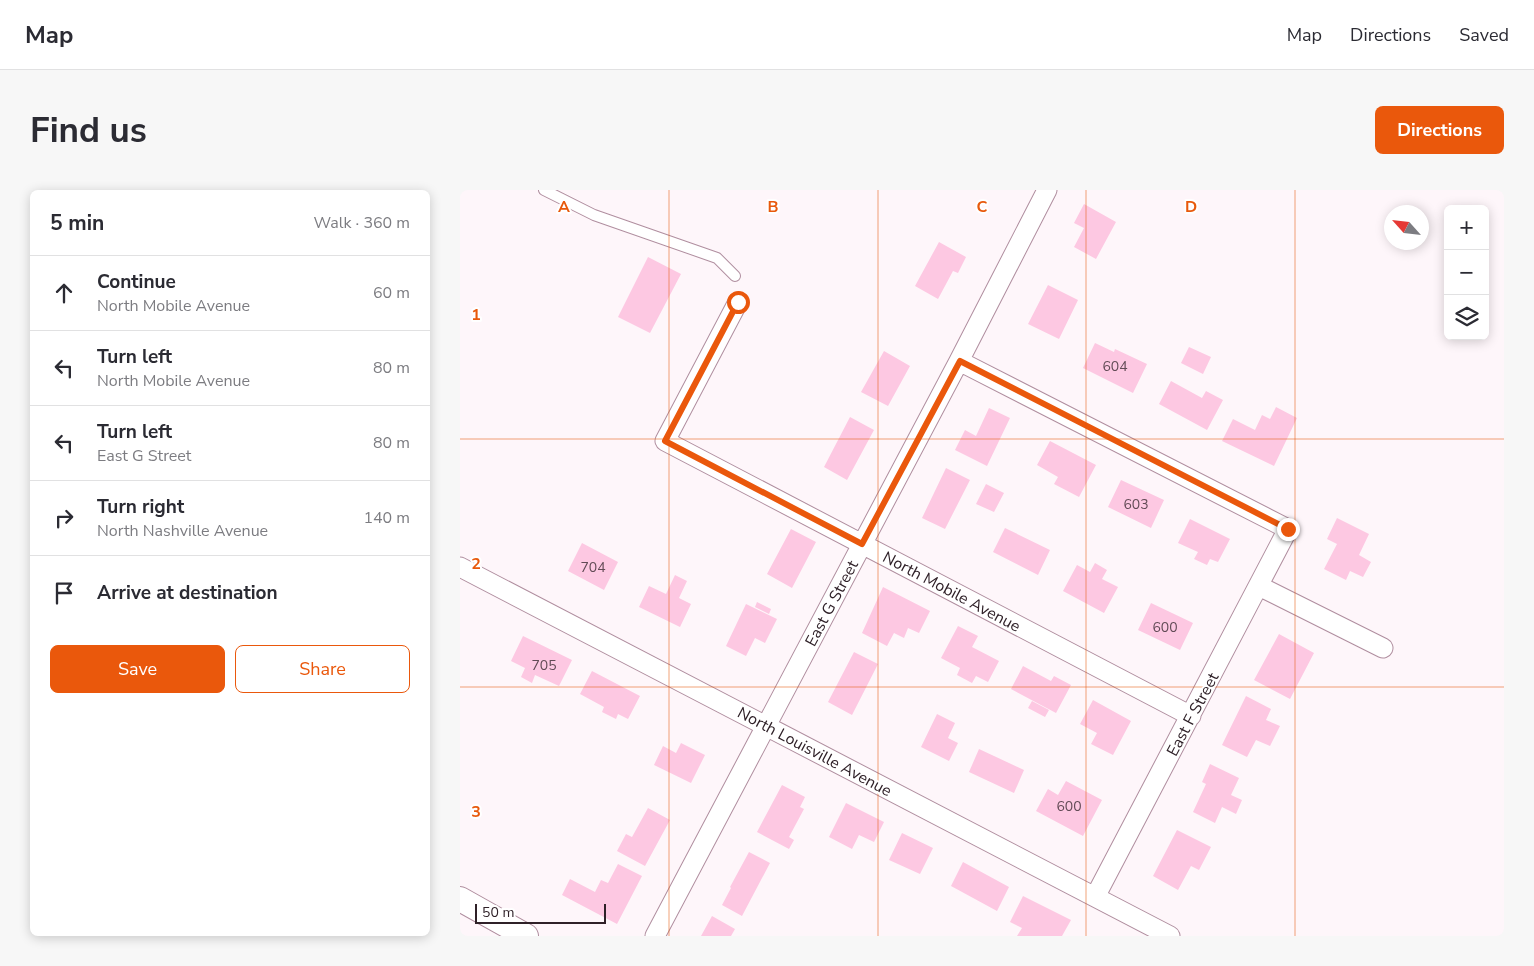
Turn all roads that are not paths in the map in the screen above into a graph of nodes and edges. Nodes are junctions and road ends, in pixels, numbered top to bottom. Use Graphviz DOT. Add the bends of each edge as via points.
graph roads {
  1 [pos="544,190"];
  2 [pos="1047,190"];
  3 [pos="735,276"];
  4 [pos="738,302"];
  5 [pos="960,361"];
  6 [pos="862,544"];
  7 [pos="460,567"];
  8 [pos="1259,586"];
  9 [pos="1383,648"];
  10 [pos="1191,716"];
  11 [pos="766,726"];
  12 [pos="1095,898"];
  13 [pos="460,899"];
  14 [pos="526,936"];
  15 [pos="655,936"];
  16 [pos="1170,936"];
  1 -- 3 [label="lane" via="594,215 717,258"];
  2 -- 5 [label="street, East G Street"];
  4 -- 6 [label="street, North Mobile Avenue" via="665,441"];
  5 -- 6 [label="street, East G Street"];
  5 -- 8 [label="street, East F Street" via="1288,529"];
  6 -- 10 [label="street, North Mobile Avenue"];
  6 -- 11 [label="street, East G Street"];
  7 -- 11 [label="street, North Louisville Avenue"];
  8 -- 9 [label="street"];
  8 -- 10 [label="street, East F Street"];
  10 -- 12 [label="street, East F Street"];
  11 -- 12 [label="street, North Louisville Avenue"];
  11 -- 15 [label="street, East G Street"];
  12 -- 16 [label="street, North Louisville Avenue"];
  13 -- 14 [label="street"];
}
